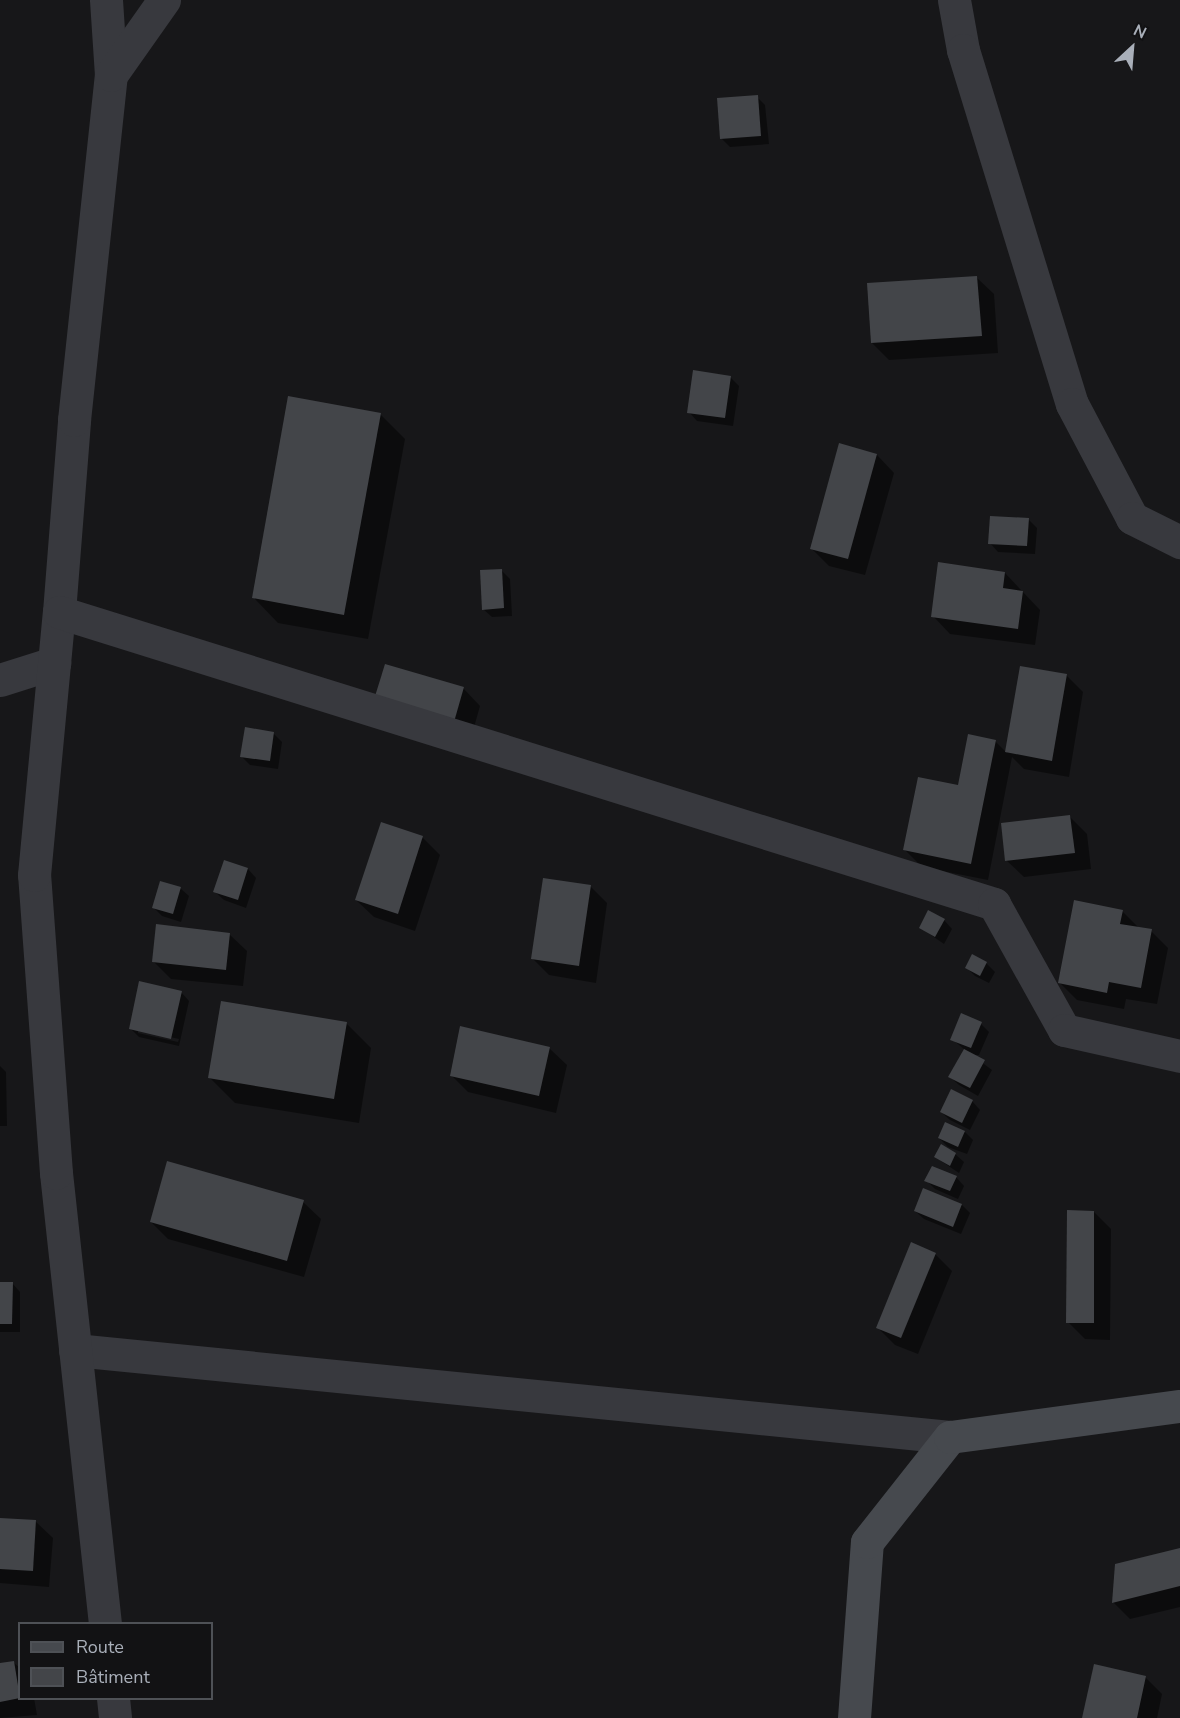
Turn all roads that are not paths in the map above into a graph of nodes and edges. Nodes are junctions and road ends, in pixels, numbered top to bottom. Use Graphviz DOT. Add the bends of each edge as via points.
graph roads {
  1 [pos="105,0"];
  2 [pos="164,0"];
  3 [pos="954,0"];
  4 [pos="111,75"];
  5 [pos="1180,542"];
  6 [pos="59,612"];
  7 [pos="54,663"];
  8 [pos="0,680"];
  9 [pos="1180,1056"];
  10 [pos="75,1350"];
  11 [pos="1180,1406"];
  12 [pos="950,1437"];
  13 [pos="105,1622"];
  14 [pos="113,1700"];
  15 [pos="115,1718"];
  16 [pos="854,1718"];
  1 -- 4 [label="street"];
  2 -- 4 [label="street"];
  3 -- 5 [label="street" via="963,50 1072,404 1132,519"];
  4 -- 6 [label="street" via="74,420"];
  6 -- 7 [label="street"];
  6 -- 9 [label="street" via="993,904 1064,1030"];
  7 -- 8 [label="street"];
  7 -- 10 [label="street" via="34,875 56,1173"];
  10 -- 12 [label="street"];
  10 -- 13 [label="street"];
  11 -- 12 [label="street"];
  12 -- 16 [label="street" via="867,1542"];
  14 -- 15 [label="street"];
}
